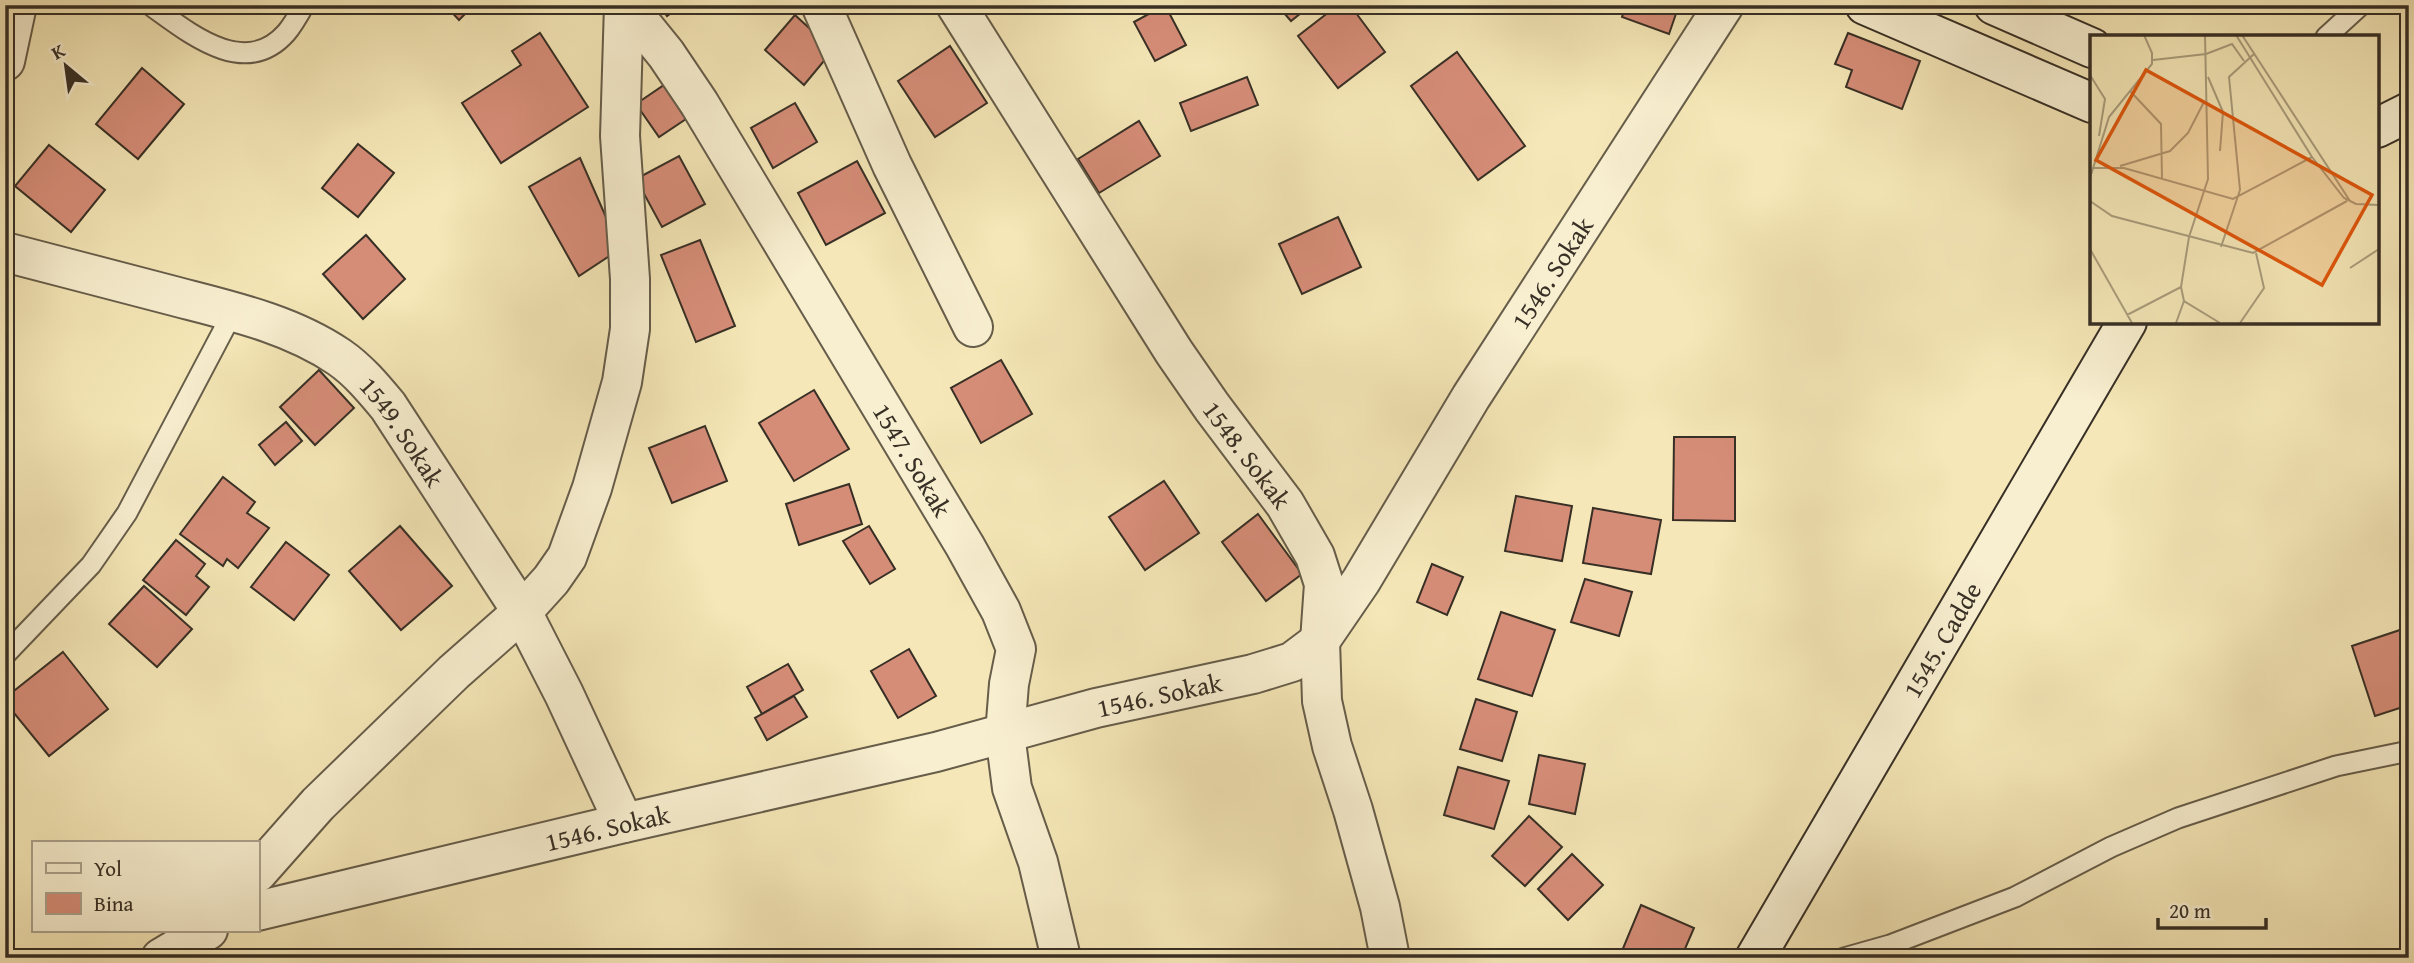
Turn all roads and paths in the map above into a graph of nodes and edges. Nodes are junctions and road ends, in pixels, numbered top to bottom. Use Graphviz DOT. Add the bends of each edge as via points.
graph roads {
  1 [pos="17,5"];
  2 [pos="150,5"];
  3 [pos="304,5"];
  4 [pos="624,5"];
  5 [pos="630,5"];
  6 [pos="821,5"];
  7 [pos="956,5"];
  8 [pos="1724,5"];
  9 [pos="1865,5"];
  10 [pos="1994,5"];
  11 [pos="2361,5"];
  12 [pos="2328,35"];
  13 [pos="2090,47"];
  14 [pos="5,61"];
  15 [pos="2090,102"];
  16 [pos="2409,112"];
  17 [pos="2379,127"];
  18 [pos="5,252"];
  19 [pos="233,312"];
  20 [pos="2126,324"];
  21 [pos="973,327"];
  22 [pos="522,612"];
  23 [pos="1320,641"];
  24 [pos="5,655"];
  25 [pos="1005,734"];
  26 [pos="2409,751"];
  27 [pos="624,822"];
  28 [pos="259,871"];
  29 [pos="259,911"];
  30 [pos="205,932"];
  31 [pos="161,958"];
  32 [pos="1061,958"];
  33 [pos="1390,958"];
  34 [pos="1755,958"];
  35 [pos="1844,958"];
  1 -- 14 [label="street"];
  2 -- 3 [label="lane" via="217,48 242,54 264,49 286,34"];
  4 -- 22 [label="street" via="620,136 630,330 622,382 567,557"];
  5 -- 25 [label="street, 1547. Sokak" via="699,103 1001,611 1016,649"];
  6 -- 21 [label="street" via="892,165"];
  7 -- 23 [label="street, 1548. Sokak" via="1174,352 1285,504 1315,555 1324,584"];
  8 -- 23 [label="street, 1546. Sokak"];
  9 -- 15 [label="street"];
  10 -- 13 [label="street"];
  11 -- 12 [label="lane"];
  16 -- 17 [label="street"];
  18 -- 19 [label="street, 1549. Sokak"];
  19 -- 22 [label="street, 1549. Sokak" via="310,340 365,379 388,406"];
  19 -- 24 [label="lane" via="127,513 90,565"];
  20 -- 34 [label="street, 1545. Cadde"];
  22 -- 27 [label="street, 1549. Sokak"];
  22 -- 28 [label="street" via="318,804"];
  23 -- 25 [label="street, 1546. Sokak" via="1292,662 1253,674 1096,708"];
  23 -- 33 [label="street, 1548. Sokak" via="1322,701 1377,895"];
  25 -- 27 [label="street, 1546. Sokak"];
  25 -- 32 [label="street, 1547. Sokak" via="1012,788 1038,862"];
  26 -- 35 [label="lane" via="2336,766 2178,818 2015,897"];
  27 -- 29 [label="street, 1546. Sokak"];
  30 -- 31 [label="street"];
}
